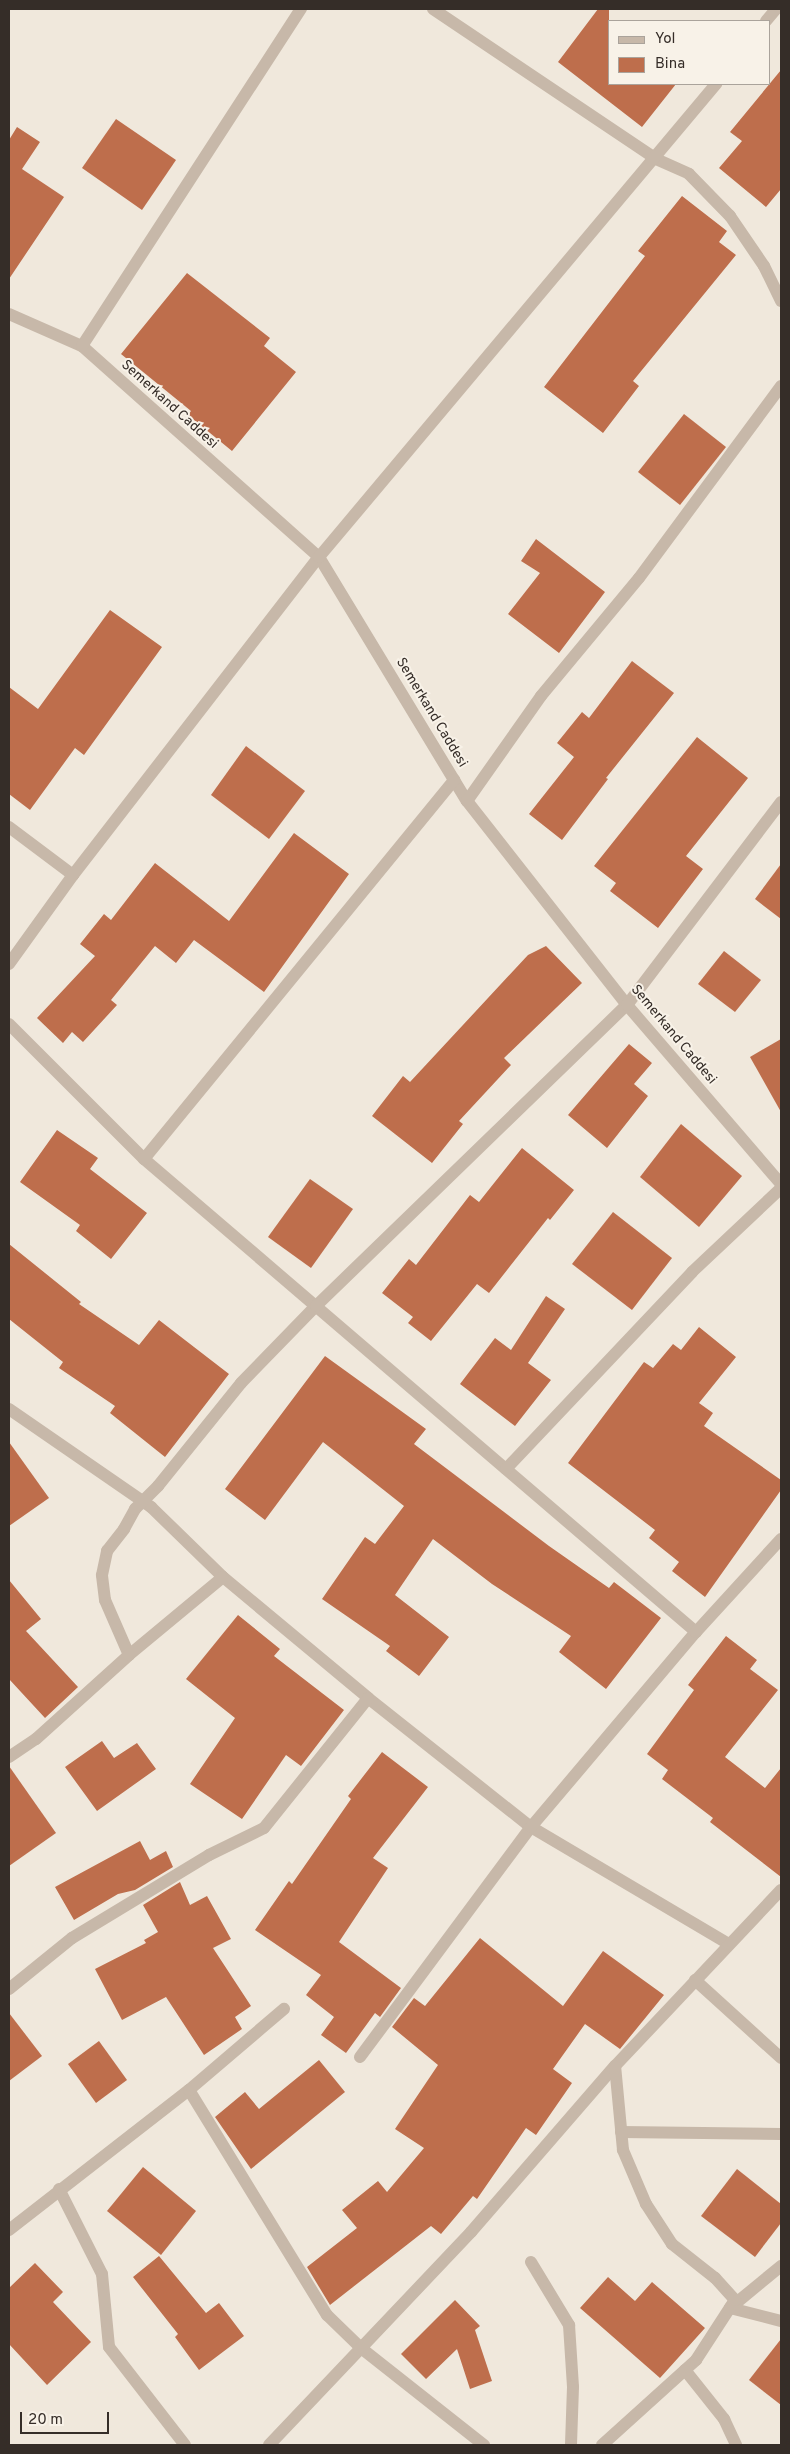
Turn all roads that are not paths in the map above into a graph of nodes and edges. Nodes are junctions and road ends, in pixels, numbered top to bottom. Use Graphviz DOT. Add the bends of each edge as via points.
graph roads {
  1 [pos="301,9"];
  2 [pos="433,9"];
  3 [pos="776,9"];
  4 [pos="767,20"];
  5 [pos="715,85"];
  6 [pos="656,159"];
  7 [pos="764,266"];
  8 [pos="781,276"];
  9 [pos="781,301"];
  10 [pos="9,314"];
  11 [pos="82,346"];
  12 [pos="781,386"];
  13 [pos="319,557"];
  14 [pos="454,780"];
  15 [pos="467,801"];
  16 [pos="781,802"];
  17 [pos="9,827"];
  18 [pos="73,875"];
  19 [pos="9,964"];
  20 [pos="627,1005"];
  21 [pos="9,1024"];
  22 [pos="144,1158"];
  23 [pos="781,1186"];
  24 [pos="316,1306"];
  25 [pos="10,1413"];
  26 [pos="506,1469"];
  27 [pos="142,1503"];
  28 [pos="781,1539"];
  29 [pos="223,1577"];
  30 [pos="696,1632"];
  31 [pos="129,1655"];
  32 [pos="368,1698"];
  33 [pos="9,1757"];
  34 [pos="531,1827"];
  35 [pos="781,1890"];
  36 [pos="729,1944"];
  37 [pos="695,1980"];
  38 [pos="9,1989"];
  39 [pos="284,2009"];
  40 [pos="360,2057"];
  41 [pos="781,2058"];
  42 [pos="615,2066"];
  43 [pos="189,2090"];
  44 [pos="621,2132"];
  45 [pos="781,2134"];
  46 [pos="59,2190"];
  47 [pos="9,2230"];
  48 [pos="531,2262"];
  49 [pos="781,2266"];
  50 [pos="730,2308"];
  51 [pos="781,2321"];
  52 [pos="362,2348"];
  53 [pos="685,2370"];
  54 [pos="185,2445"];
  55 [pos="269,2445"];
  56 [pos="484,2445"];
  57 [pos="571,2445"];
  58 [pos="602,2445"];
  59 [pos="736,2445"];
  1 -- 11 [label="street"];
  2 -- 6 [label="street"];
  3 -- 4 [label="street"];
  5 -- 6 [label="street"];
  6 -- 7 [label="street" via="689,174 730,216"];
  6 -- 13 [label="street"];
  7 -- 8 [label="street"];
  7 -- 9 [label="street"];
  10 -- 11 [label="street, Semerkand Caddesi"];
  11 -- 13 [label="street, Semerkand Caddesi"];
  12 -- 15 [label="street" via="639,578 541,696"];
  13 -- 14 [label="street, Semerkand Caddesi"];
  13 -- 18 [label="street"];
  14 -- 15 [label="street, Semerkand Caddesi"];
  14 -- 22 [label="street"];
  15 -- 20 [label="street, Semerkand Caddesi"];
  16 -- 20 [label="street"];
  17 -- 18 [label="street"];
  18 -- 19 [label="street"];
  20 -- 23 [label="street, Semerkand Caddesi"];
  20 -- 24 [label="street"];
  21 -- 22 [label="street"];
  22 -- 24 [label="street"];
  23 -- 26 [label="street" via="692,1272"];
  24 -- 26 [label="street"];
  24 -- 27 [label="street" via="241,1383"];
  25 -- 27 [label="street"];
  26 -- 30 [label="street"];
  27 -- 29 [label="street"];
  27 -- 31 [label="street" via="107,1551 102,1575 105,1600"];
  28 -- 30 [label="street"];
  29 -- 31 [label="street"];
  29 -- 32 [label="street"];
  30 -- 34 [label="street"];
  31 -- 33 [label="street" via="36,1739"];
  32 -- 34 [label="street"];
  32 -- 38 [label="street" via="264,1828 209,1855 72,1938"];
  34 -- 36 [label="street"];
  34 -- 40 [label="street"];
  35 -- 36 [label="street"];
  36 -- 37 [label="street"];
  37 -- 41 [label="street"];
  37 -- 42 [label="street"];
  39 -- 43 [label="street"];
  42 -- 44 [label="street"];
  42 -- 52 [label="street" via="471,2232"];
  43 -- 46 [label="street"];
  43 -- 52 [label="street" via="327,2315"];
  44 -- 45 [label="street"];
  44 -- 50 [label="street" via="623,2150 646,2204 672,2244 715,2278 735,2300"];
  46 -- 47 [label="street"];
  46 -- 54 [label="street" via="102,2274 109,2347"];
  48 -- 57 [label="street" via="569,2325 573,2387"];
  49 -- 50 [label="street"];
  50 -- 51 [label="street"];
  50 -- 53 [label="street" via="696,2360"];
  52 -- 55 [label="street"];
  52 -- 56 [label="street"];
  53 -- 58 [label="street"];
  53 -- 59 [label="street" via="724,2419"];
}
